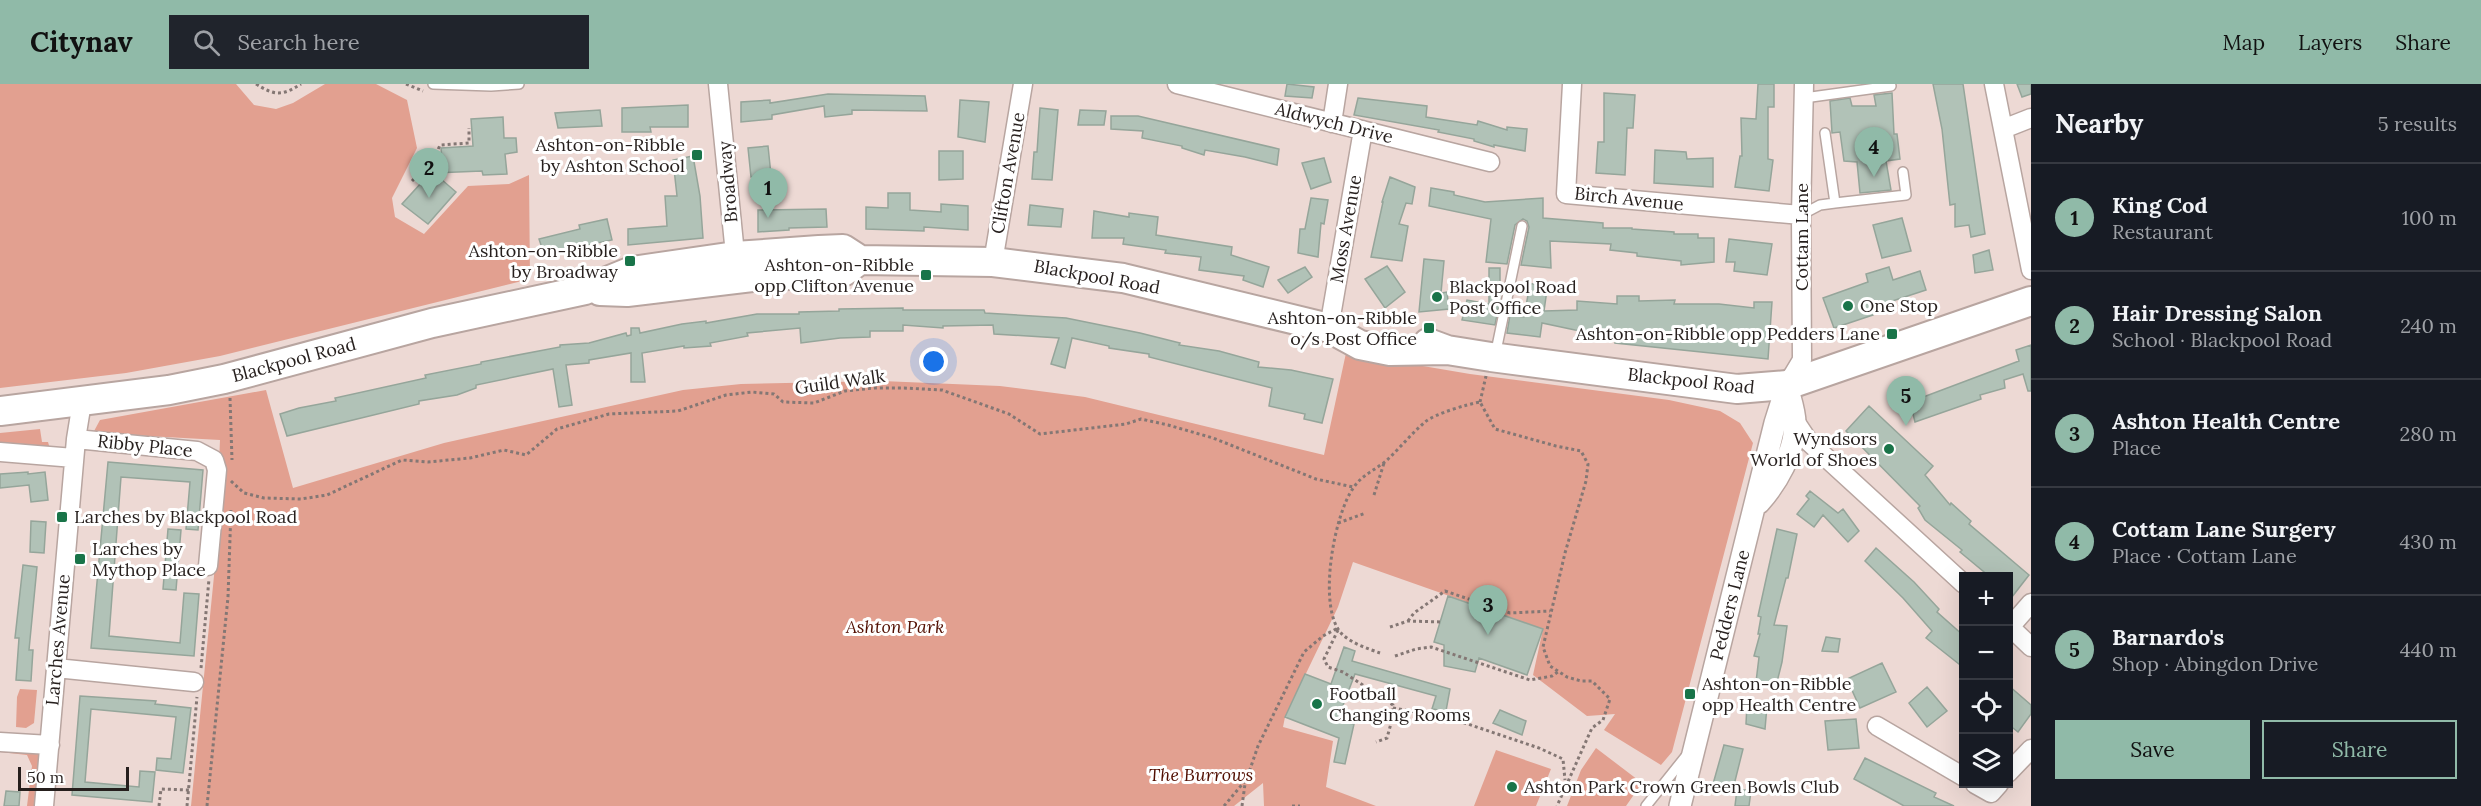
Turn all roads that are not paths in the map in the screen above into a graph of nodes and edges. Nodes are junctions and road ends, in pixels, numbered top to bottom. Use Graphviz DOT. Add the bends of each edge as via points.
graph roads {
  1 [pos="433,84"];
  2 [pos="519,84"];
  3 [pos="718,84"];
  4 [pos="1023,84"];
  5 [pos="1177,84"];
  6 [pos="1338,84"];
  7 [pos="1572,84"];
  8 [pos="1994,84"];
  9 [pos="1891,86"];
  10 [pos="1804,91"];
  11 [pos="2031,118"];
  12 [pos="1332,123"];
  13 [pos="2003,129"];
  14 [pos="1363,130"];
  15 [pos="1825,133"];
  16 [pos="1491,162"];
  17 [pos="1903,172"];
  18 [pos="1835,203"];
  19 [pos="1801,215"];
  20 [pos="1522,226"];
  21 [pos="993,262"];
  22 [pos="737,268"];
  23 [pos="2031,270"];
  24 [pos="2031,301"];
  25 [pos="1329,328"];
  26 [pos="1495,358"];
  27 [pos="1787,386"];
  28 [pos="82,402"];
  29 [pos="0,411"];
  30 [pos="1795,421"];
  31 [pos="75,448"];
  32 [pos="0,452"];
  33 [pos="1754,508"];
  34 [pos="209,575"];
  35 [pos="1959,579"];
  36 [pos="2031,603"];
  37 [pos="2013,622"];
  38 [pos="2013,630"];
  39 [pos="2031,647"];
  40 [pos="56,668"];
  41 [pos="194,682"];
  42 [pos="1877,726"];
  43 [pos="0,742"];
  44 [pos="50,745"];
  45 [pos="1695,745"];
  46 [pos="2031,749"];
  47 [pos="2013,768"];
  48 [pos="1959,774"];
  49 [pos="1983,788"];
  50 [pos="1995,788"];
  51 [pos="44,806"];
  52 [pos="1646,806"];
  53 [pos="1680,806"];
  1 -- 2 [label="lane"];
  3 -- 22 [label="street, Broadway"];
  4 -- 21 [label="street, Clifton Avenue"];
  5 -- 12 [label="street, Aldwych Drive"];
  6 -- 12 [label="street"];
  7 -- 19 [label="street, Birch Avenue" via="1566,194"];
  8 -- 13 [label="street"];
  9 -- 10 [label="lane"];
  10 -- 19 [label="street, Cottam Lane"];
  11 -- 13 [label="street"];
  12 -- 14 [label="street, Aldwych Drive"];
  13 -- 23 [label="street"];
  14 -- 16 [label="street, Aldwych Drive"];
  14 -- 25 [label="street, Moss Avenue"];
  15 -- 18 [label="lane"];
  17 -- 18 [label="lane" via="1906,195"];
  18 -- 19 [label="lane" via="1820,205"];
  19 -- 27 [label="street, Cottam Lane" via="1802,360"];
  20 -- 26 [label="lane"];
  21 -- 22 [label="highway, Blackpool Road" via="860,260 843,249"];
  21 -- 25 [label="highway, Blackpool Road" via="1123,278"];
  22 -- 28 [label="highway, Blackpool Road" via="624,273 585,290 432,323 224,379"];
  24 -- 27 [label="highway, Blackpool Road"];
  25 -- 26 [label="highway, Blackpool Road" via="1360,345 1390,351 1447,350"];
  26 -- 27 [label="highway, Blackpool Road" via="1737,389"];
  27 -- 30 [label="street, Pedders Lane"];
  27 -- 33 [label="street, Pedders Lane"];
  28 -- 29 [label="highway, Blackpool Road"];
  28 -- 31 [label="street, Larches Avenue"];
  30 -- 33 [label="street, Pedders Lane" via="1794,435 1774,486"];
  30 -- 35 [label="street" via="1809,442"];
  31 -- 32 [label="street"];
  31 -- 34 [label="street, Ribby Place" via="197,451 214,460 217,470"];
  31 -- 40 [label="street, Larches Avenue"];
  33 -- 45 [label="street, Pedders Lane"];
  36 -- 37 [label="street"];
  38 -- 39 [label="street"];
  40 -- 41 [label="street"];
  40 -- 44 [label="street, Larches Avenue"];
  42 -- 48 [label="street"];
  43 -- 44 [label="street"];
  44 -- 51 [label="street, Larches Avenue"];
  45 -- 52 [label="lane"];
  45 -- 53 [label="street, Pedders Lane"];
  46 -- 47 [label="street"];
  49 -- 50 [label="street" via="1991,793"];
}
